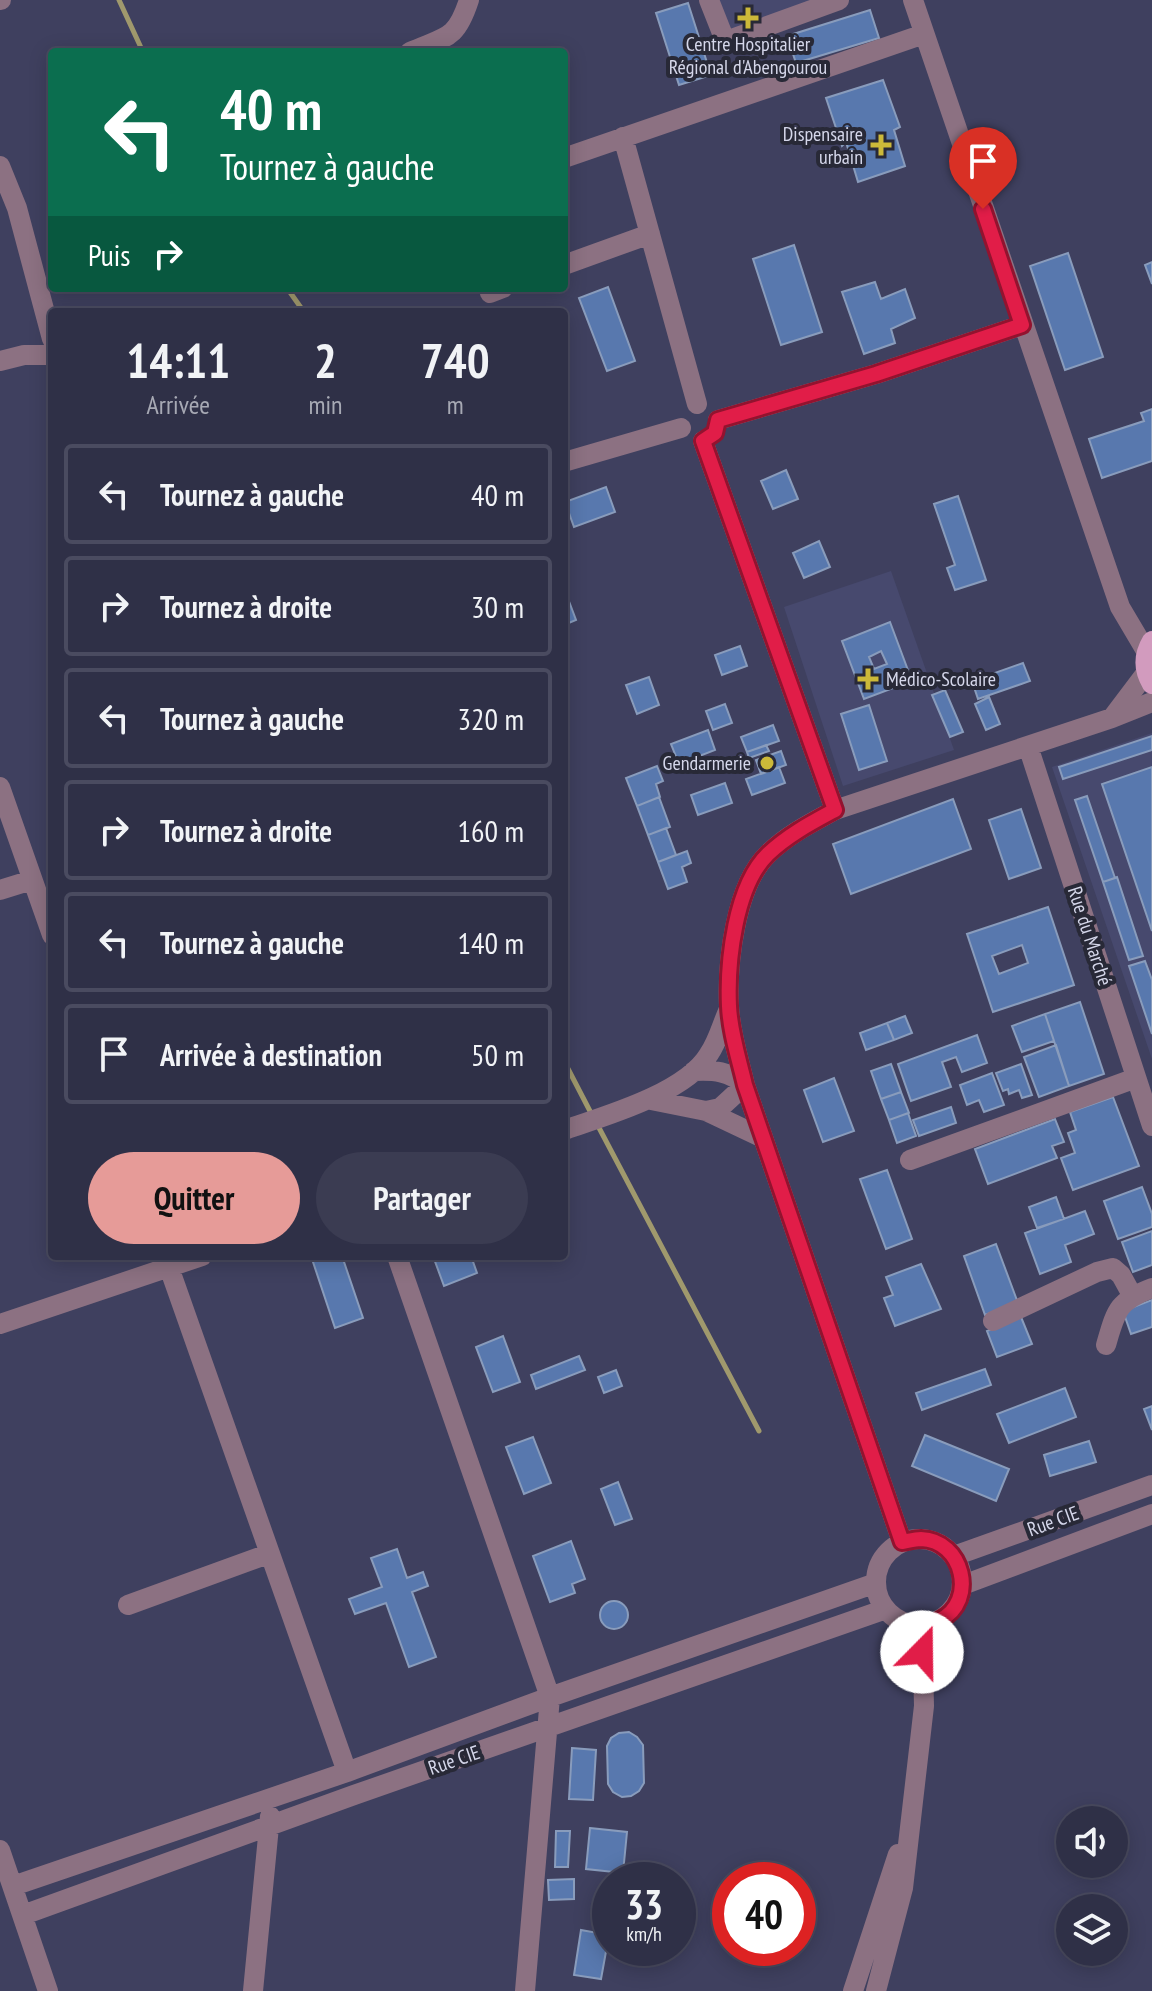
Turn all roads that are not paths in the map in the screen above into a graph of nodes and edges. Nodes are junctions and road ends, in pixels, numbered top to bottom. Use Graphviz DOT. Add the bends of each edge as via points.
graph roads {
  1 [pos="469,0"];
  2 [pos="709,0"];
  3 [pos="839,0"];
  4 [pos="913,0"];
  5 [pos="924,34"];
  6 [pos="419,48"];
  7 [pos="623,137"];
  8 [pos="568,157"];
  9 [pos="0,166"];
  10 [pos="650,234"];
  11 [pos="568,264"];
  12 [pos="48,324"];
  13 [pos="1022,325"];
  14 [pos="48,355"];
  15 [pos="0,361"];
  16 [pos="697,404"];
  17 [pos="718,420"];
  18 [pos="681,428"];
  19 [pos="703,441"];
  20 [pos="568,461"];
  21 [pos="1150,641"];
  22 [pos="1149,678"];
  23 [pos="1152,702"];
  24 [pos="1112,718"];
  25 [pos="1028,746"];
  26 [pos="0,787"];
  27 [pos="835,810"];
  28 [pos="32,880"];
  29 [pos="0,890"];
  30 [pos="48,924"];
  31 [pos="729,1009"];
  32 [pos="694,1071"];
  33 [pos="1136,1078"];
  34 [pos="745,1085"];
  35 [pos="651,1100"];
  36 [pos="706,1111"];
  37 [pos="1152,1126"];
  38 [pos="568,1129"];
  39 [pos="763,1138"];
  40 [pos="910,1160"];
  41 [pos="398,1260"];
  42 [pos="167,1262"];
  43 [pos="1152,1288"];
  44 [pos="1132,1295"];
  45 [pos="993,1321"];
  46 [pos="0,1324"];
  47 [pos="1106,1345"];
  48 [pos="1152,1485"];
  49 [pos="1152,1514"];
  50 [pos="902,1542"];
  51 [pos="268,1554"];
  52 [pos="954,1556"];
  53 [pos="876,1583"];
  54 [pos="963,1585"];
  55 [pos="128,1605"];
  56 [pos="886,1609"];
  57 [pos="922,1625"];
  58 [pos="550,1697"];
  59 [pos="550,1727"];
  60 [pos="347,1772"];
  61 [pos="270,1798"];
  62 [pos="911,1815"];
  63 [pos="269,1826"];
  64 [pos="0,1850"];
  65 [pos="13,1886"];
  66 [pos="23,1915"];
  67 [pos="48,1991"];
  68 [pos="253,1991"];
  69 [pos="525,1991"];
  70 [pos="853,1991"];
  71 [pos="876,1991"];
  1 -- 6 [label="street" via="453,33"];
  2 -- 3 [label="street" via="729,40"];
  4 -- 5 [label="street"];
  5 -- 7 [label="street"];
  5 -- 13 [label="street"];
  7 -- 8 [label="street"];
  7 -- 10 [label="street"];
  9 -- 12 [label="street" via="17,208"];
  10 -- 11 [label="street"];
  10 -- 16 [label="street"];
  13 -- 17 [label="street"];
  13 -- 21 [label="street" via="1120,607"];
  14 -- 15 [label="street"];
  16 -- 17 [label="street" via="713,409"];
  16 -- 18 [label="street" via="682,415"];
  17 -- 19 [label="street" via="715,433"];
  18 -- 19 [label="street" via="691,439"];
  18 -- 20 [label="street"];
  19 -- 27 [label="street"];
  21 -- 22 [label="main road"];
  22 -- 24 [label="street"];
  23 -- 24 [label="street"];
  24 -- 25 [label="street"];
  25 -- 27 [label="street"];
  25 -- 33 [label="street, Rue du Marché"];
  26 -- 28 [label="street"];
  27 -- 31 [label="street" via="766,856 747,886 730,967"];
  28 -- 29 [label="street"];
  28 -- 30 [label="street"];
  31 -- 32 [label="street" via="709,1055"];
  31 -- 34 [label="street"];
  32 -- 34 [label="street" via="734,1075"];
  32 -- 35 [label="street"];
  33 -- 37 [label="street, Rue du Marché"];
  33 -- 40 [label="street"];
  34 -- 36 [label="street" via="720,1108"];
  34 -- 39 [label="street"];
  35 -- 36 [label="street"];
  35 -- 38 [label="street"];
  36 -- 39 [label="street"];
  39 -- 50 [label="street"];
  41 -- 58 [label="street"];
  42 -- 46 [label="street"];
  42 -- 51 [label="street"];
  43 -- 44 [label="street"];
  44 -- 45 [label="street" via="1113,1268"];
  44 -- 47 [label="street" via="1116,1309"];
  48 -- 52 [label="street, Rue CIE"];
  49 -- 54 [label="street, Rue CIE"];
  50 -- 52 [label="street" via="931,1541"];
  50 -- 53 [label="street" via="883,1558"];
  51 -- 55 [label="street"];
  51 -- 60 [label="street"];
  52 -- 54 [label="street"];
  53 -- 56 [label="street"];
  53 -- 58 [label="street, Rue CIE"];
  54 -- 57 [label="street" via="957,1605 942,1620"];
  56 -- 57 [label="street" via="902,1622"];
  56 -- 59 [label="street, Rue CIE"];
  57 -- 62 [label="street" via="924,1706"];
  58 -- 59 [label="street"];
  58 -- 60 [label="street, Rue CIE"];
  59 -- 63 [label="street, Rue CIE"];
  59 -- 69 [label="street"];
  60 -- 61 [label="street, Rue CIE"];
  61 -- 63 [label="street"];
  61 -- 65 [label="street, Rue CIE"];
  62 -- 70 [label="street"];
  62 -- 71 [label="street" via="903,1888"];
  63 -- 66 [label="street, Rue CIE"];
  63 -- 68 [label="street"];
  64 -- 65 [label="street"];
  65 -- 66 [label="street"];
  66 -- 67 [label="street"];
}
